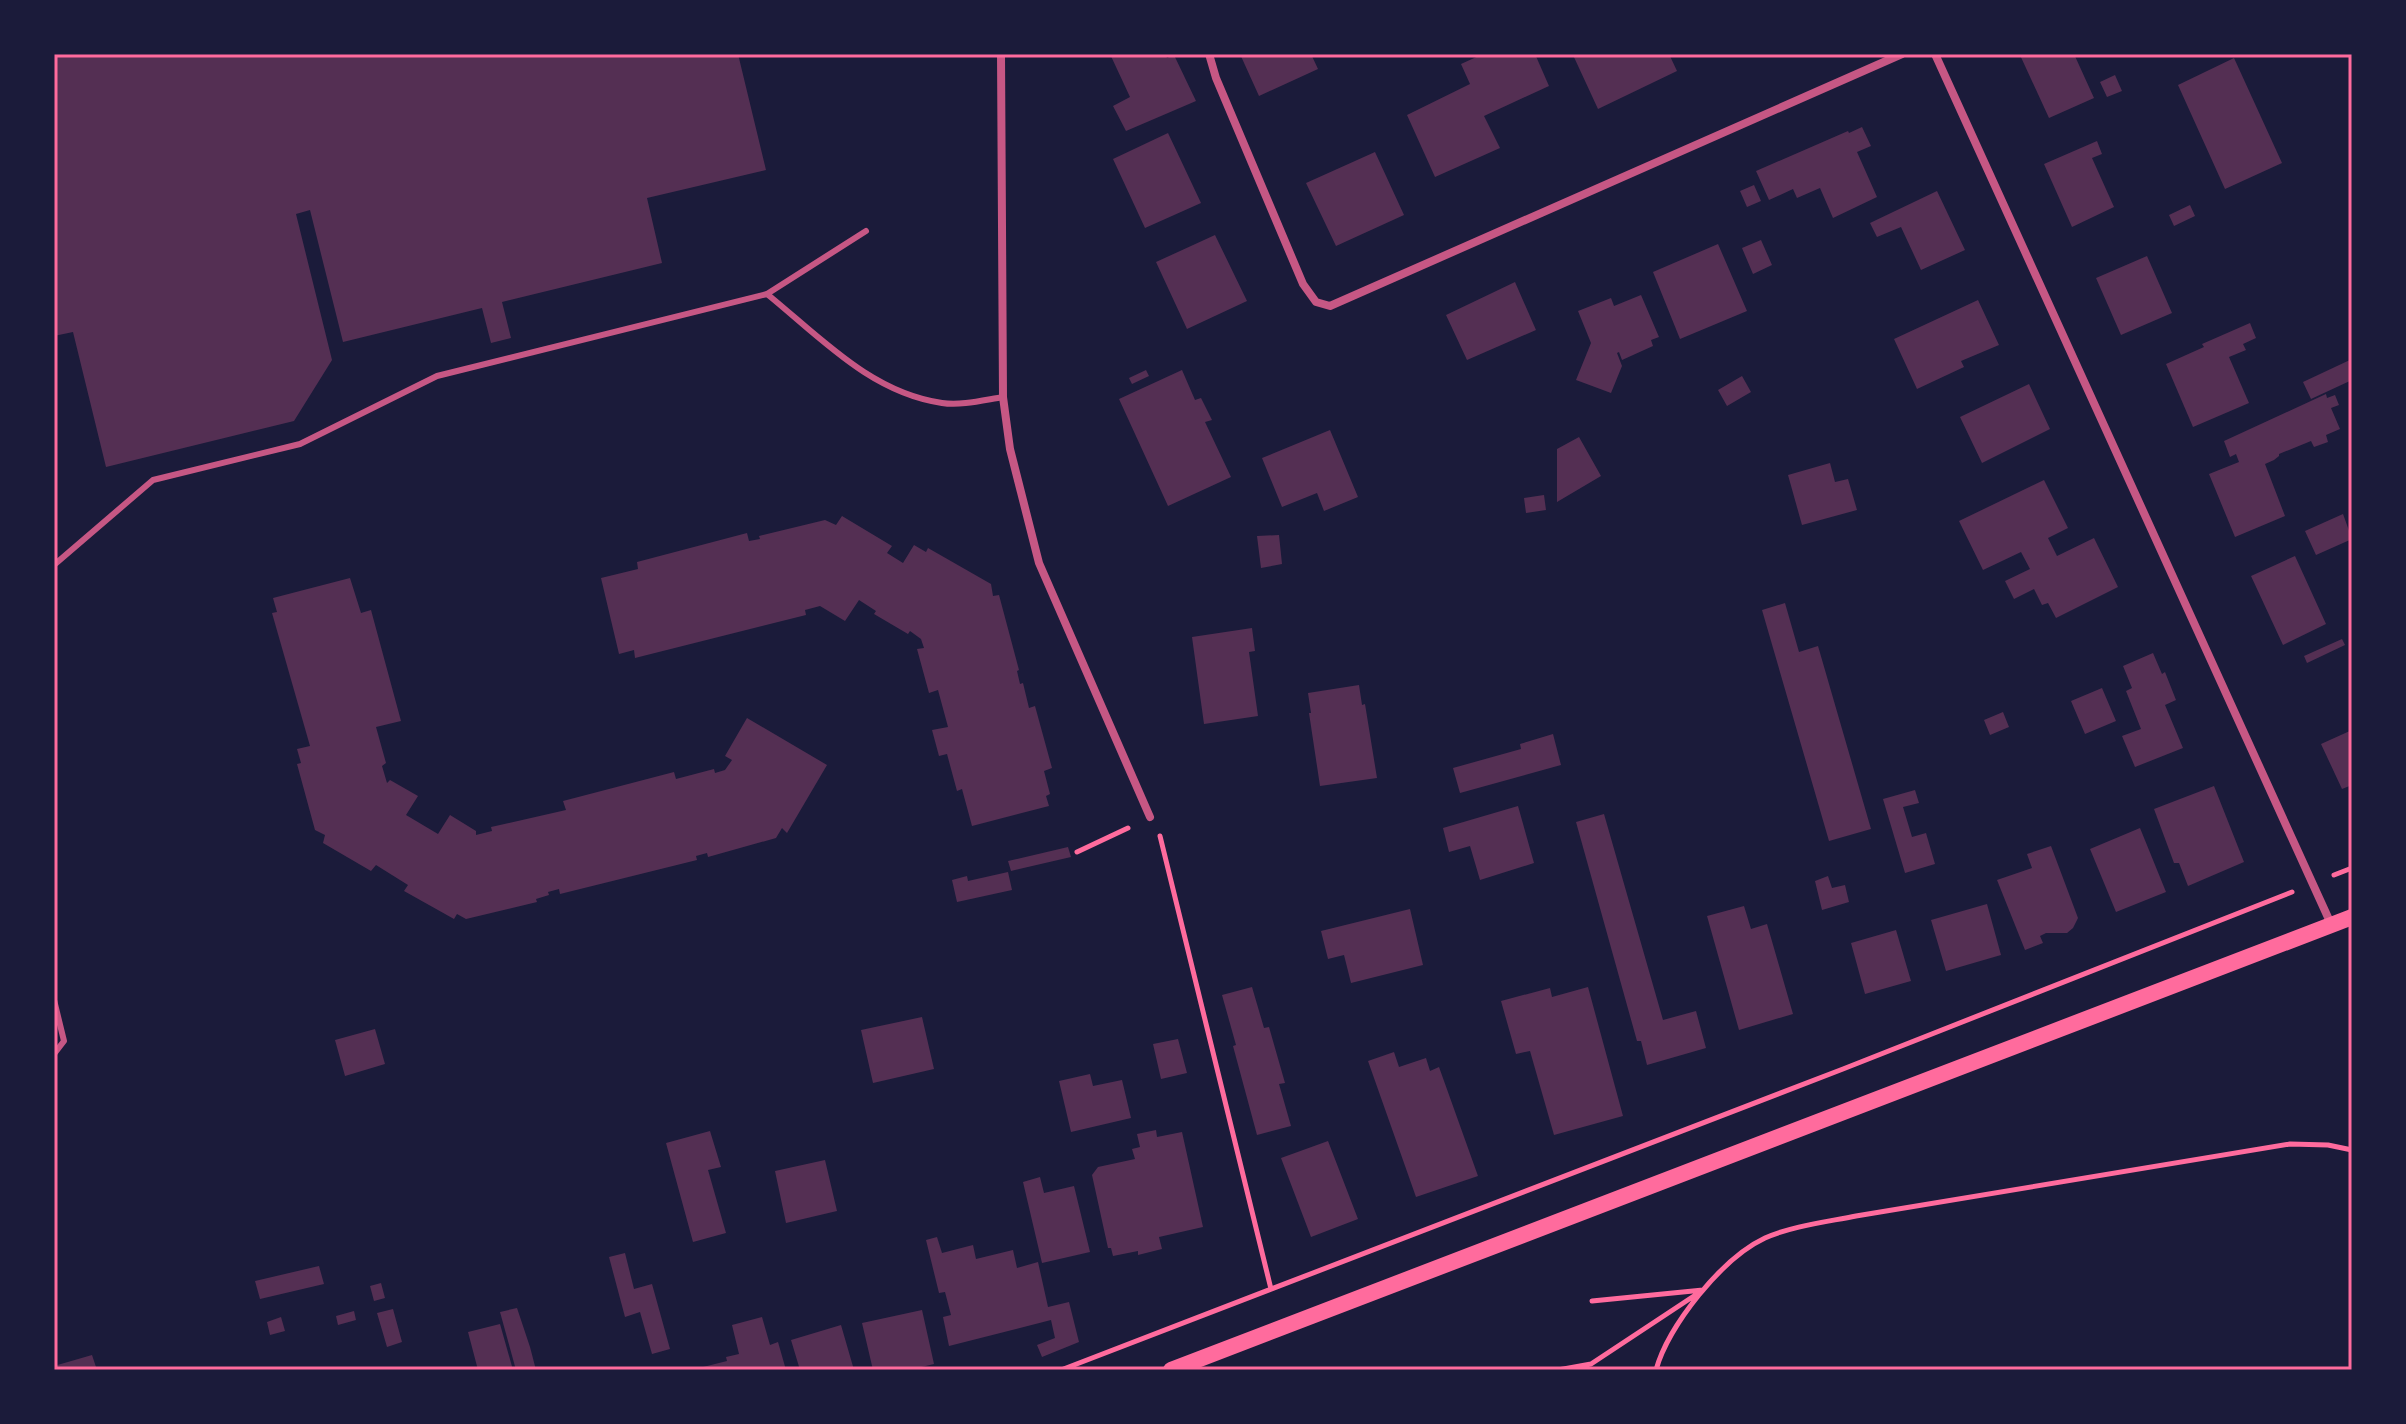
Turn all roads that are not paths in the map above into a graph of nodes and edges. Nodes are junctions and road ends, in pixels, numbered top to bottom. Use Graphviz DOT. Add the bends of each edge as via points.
graph roads {
  1 [pos="1001,54"];
  2 [pos="1209,54"];
  3 [pos="1902,54"];
  4 [pos="1935,54"];
  5 [pos="866,231"];
  6 [pos="767,294"];
  7 [pos="1003,397"];
  8 [pos="54,565"];
  9 [pos="1150,817"];
  10 [pos="2352,917"];
  11 [pos="2331,925"];
  12 [pos="54,1000"];
  13 [pos="54,1054"];
  14 [pos="1171,1370"];
  1 -- 7 [label="street"];
  2 -- 3 [label="street" via="1303,284 1316,302 1330,306"];
  4 -- 11 [label="street"];
  5 -- 6 [label="lane"];
  6 -- 7 [label="lane" via="865,375 913,396 944,404"];
  6 -- 8 [label="lane" via="437,376 300,444 153,480"];
  7 -- 9 [label="street" via="1010,449 1039,563"];
  10 -- 11 [label="main road"];
  11 -- 14 [label="main road"];
  12 -- 13 [label="lane" via="64,1041"];
}
